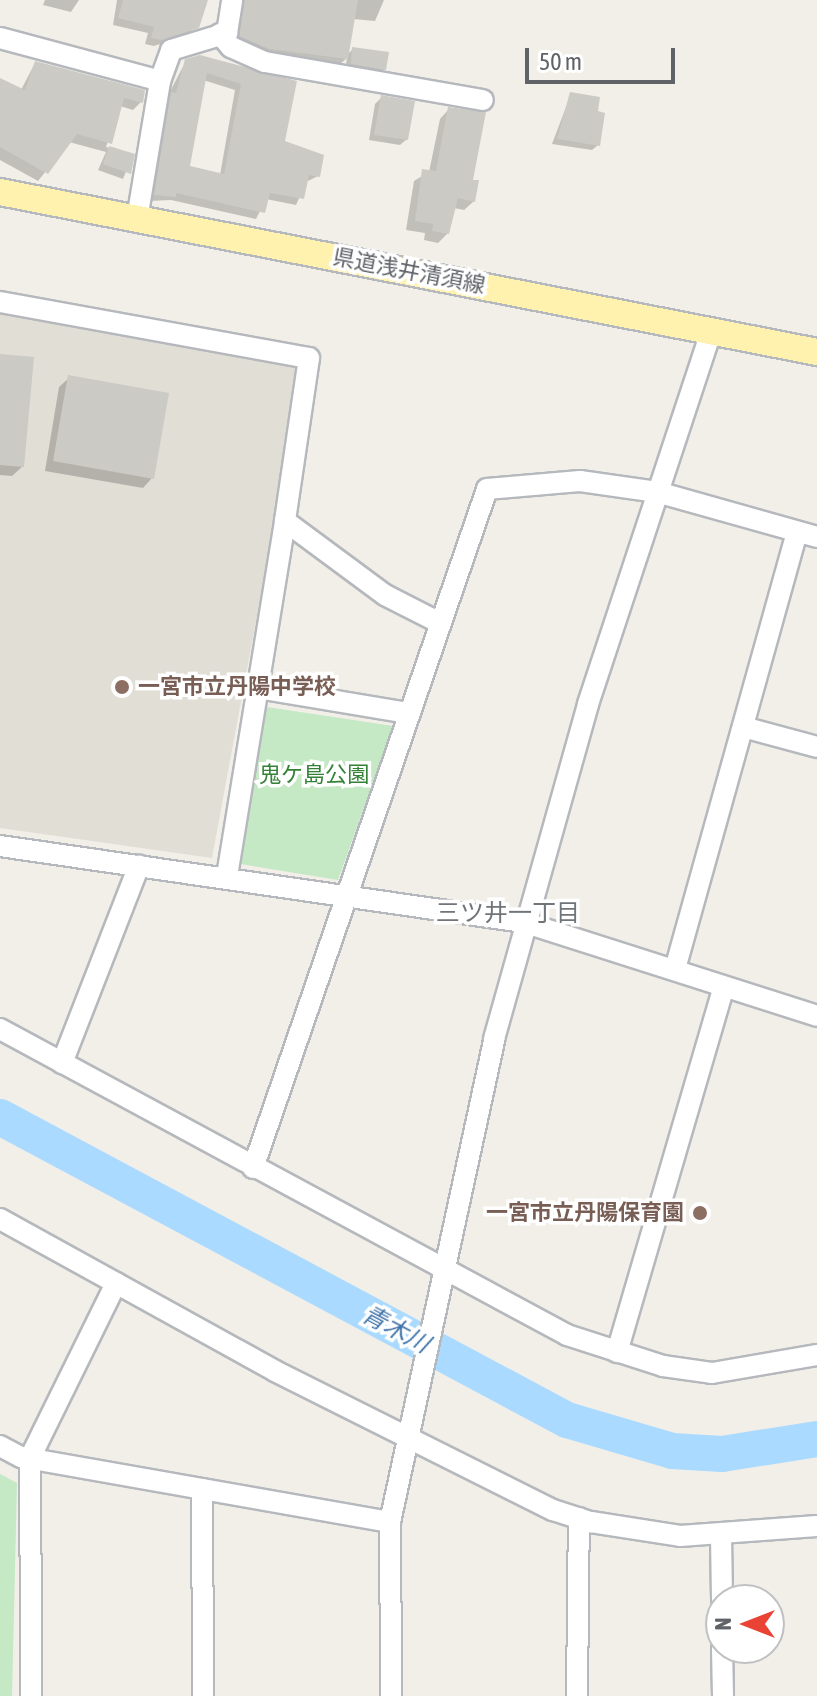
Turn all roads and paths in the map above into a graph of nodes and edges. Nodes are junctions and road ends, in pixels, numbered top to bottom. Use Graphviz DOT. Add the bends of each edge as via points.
graph roads {
  1 [pos="232,0"];
  2 [pos="220,34"];
  3 [pos="0,38"];
  4 [pos="160,81"];
  5 [pos="483,100"];
  6 [pos="0,192"];
  7 [pos="137,219"];
  8 [pos="0,302"];
  9 [pos="712,330"];
  10 [pos="817,352"];
  11 [pos="657,492"];
  12 [pos="285,521"];
  13 [pos="807,535"];
  14 [pos="440,623"];
  15 [pos="258,688"];
  16 [pos="408,713"];
  17 [pos="743,727"];
  18 [pos="817,747"];
  19 [pos="0,846"];
  20 [pos="139,865"];
  21 [pos="227,876"];
  22 [pos="346,894"];
  23 [pos="523,922"];
  24 [pos="675,969"];
  25 [pos="724,987"];
  26 [pos="817,1016"];
  27 [pos="0,1029"];
  28 [pos="62,1063"];
  29 [pos="253,1168"];
  30 [pos="0,1219"];
  31 [pos="444,1271"];
  32 [pos="116,1283"];
  33 [pos="617,1352"];
  34 [pos="817,1355"];
  35 [pos="410,1426"];
  36 [pos="0,1446"];
  37 [pos="30,1458"];
  38 [pos="202,1489"];
  39 [pos="579,1518"];
  40 [pos="390,1522"];
  41 [pos="817,1526"];
  42 [pos="721,1535"];
  43 [pos="722,1584"];
  44 [pos="722,1664"];
  45 [pos="31,1696"];
  46 [pos="203,1696"];
  47 [pos="391,1696"];
  48 [pos="577,1696"];
  49 [pos="723,1696"];
  1 -- 2 [label="street" via="232,24"];
  2 -- 4 [label="street" via="171,50"];
  2 -- 5 [label="street" via="231,47 265,62"];
  3 -- 4 [label="street"];
  4 -- 7 [label="street"];
  6 -- 7 [label="main road, 県道浅井清須線"];
  7 -- 9 [label="main road, 県道浅井清須線"];
  8 -- 12 [label="street" via="309,358"];
  9 -- 10 [label="main road, 県道浅井清須線"];
  9 -- 11 [label="street"];
  11 -- 13 [label="street"];
  11 -- 14 [label="street" via="580,481 487,489"];
  11 -- 23 [label="street"];
  12 -- 14 [label="street" via="385,595"];
  12 -- 15 [label="street"];
  13 -- 17 [label="street"];
  14 -- 16 [label="street"];
  15 -- 16 [label="street"];
  15 -- 21 [label="street"];
  16 -- 22 [label="street"];
  17 -- 18 [label="street"];
  17 -- 24 [label="street"];
  19 -- 20 [label="street"];
  20 -- 21 [label="street"];
  20 -- 28 [label="street"];
  21 -- 22 [label="street"];
  22 -- 23 [label="street"];
  22 -- 29 [label="street"];
  23 -- 24 [label="street"];
  23 -- 31 [label="street"];
  24 -- 25 [label="street"];
  25 -- 26 [label="street"];
  25 -- 33 [label="street"];
  27 -- 28 [label="street"];
  28 -- 29 [label="street"];
  29 -- 31 [label="street"];
  30 -- 32 [label="street"];
  31 -- 33 [label="street" via="567,1335"];
  31 -- 35 [label="street"];
  32 -- 35 [label="street" via="275,1371"];
  32 -- 37 [label="street"];
  33 -- 34 [label="street" via="712,1373"];
  35 -- 39 [label="street" via="483,1476"];
  35 -- 40 [label="street"];
  36 -- 37 [label="street"];
  37 -- 38 [label="street"];
  37 -- 45 [label="street"];
  38 -- 40 [label="street"];
  38 -- 46 [label="street"];
  39 -- 42 [label="street" via="680,1536"];
  39 -- 48 [label="street"];
  40 -- 47 [label="street"];
  41 -- 42 [label="street"];
  42 -- 43 [label="street"];
  44 -- 49 [label="street"];
}
